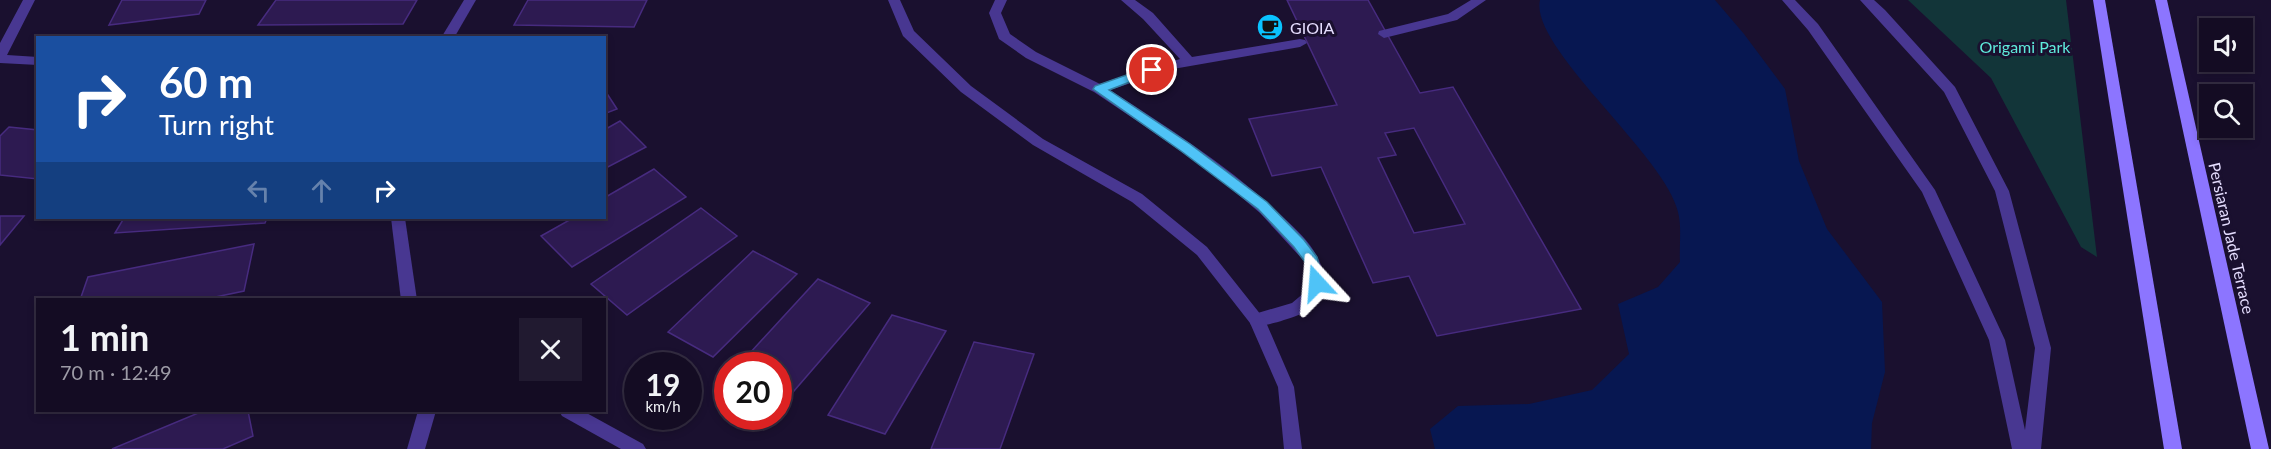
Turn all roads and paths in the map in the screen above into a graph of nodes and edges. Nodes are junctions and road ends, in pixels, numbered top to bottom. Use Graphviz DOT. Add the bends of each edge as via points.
graph roads {
  1 [pos="29,0"];
  2 [pos="470,0"];
  3 [pos="894,0"];
  4 [pos="1001,0"];
  5 [pos="1127,0"];
  6 [pos="1480,0"];
  7 [pos="1788,0"];
  8 [pos="1866,0"];
  9 [pos="2099,0"];
  10 [pos="2161,0"];
  11 [pos="1384,34"];
  12 [pos="448,36"];
  13 [pos="1300,43"];
  14 [pos="0,57"];
  15 [pos="1188,60"];
  16 [pos="36,61"];
  17 [pos="1099,89"];
  18 [pos="398,219"];
  19 [pos="409,298"];
  20 [pos="1257,320"];
  21 [pos="427,412"];
  22 [pos="570,412"];
  23 [pos="416,449"];
  24 [pos="637,449"];
  25 [pos="1293,449"];
  26 [pos="2021,449"];
  27 [pos="2032,449"];
  28 [pos="2173,449"];
  29 [pos="2260,449"];
  1 -- 14 [label="street"];
  2 -- 12 [label="street"];
  3 -- 20 [label="street" via="909,33 966,89 1038,142 1137,198 1202,251"];
  4 -- 17 [label="street" via="994,13 1004,36 1031,55"];
  5 -- 15 [label="street" via="1148,16"];
  6 -- 11 [label="street" via="1452,17"];
  7 -- 26 [label="street" via="1813,27 1928,190 1997,340"];
  8 -- 27 [label="street" via="1950,90 2002,190 2043,348"];
  9 -- 28 [label="street"];
  10 -- 29 [label="street, Persiaran Jade Terrace"];
  13 -- 15 [label="street"];
  14 -- 16 [label="street"];
  15 -- 17 [label="street"];
  17 -- 20 [label="street" via="1263,205 1312,261 1317,283 1308,301"];
  18 -- 19 [label="street"];
  20 -- 25 [label="street" via="1287,387"];
  21 -- 23 [label="street"];
  22 -- 24 [label="street"];
}
